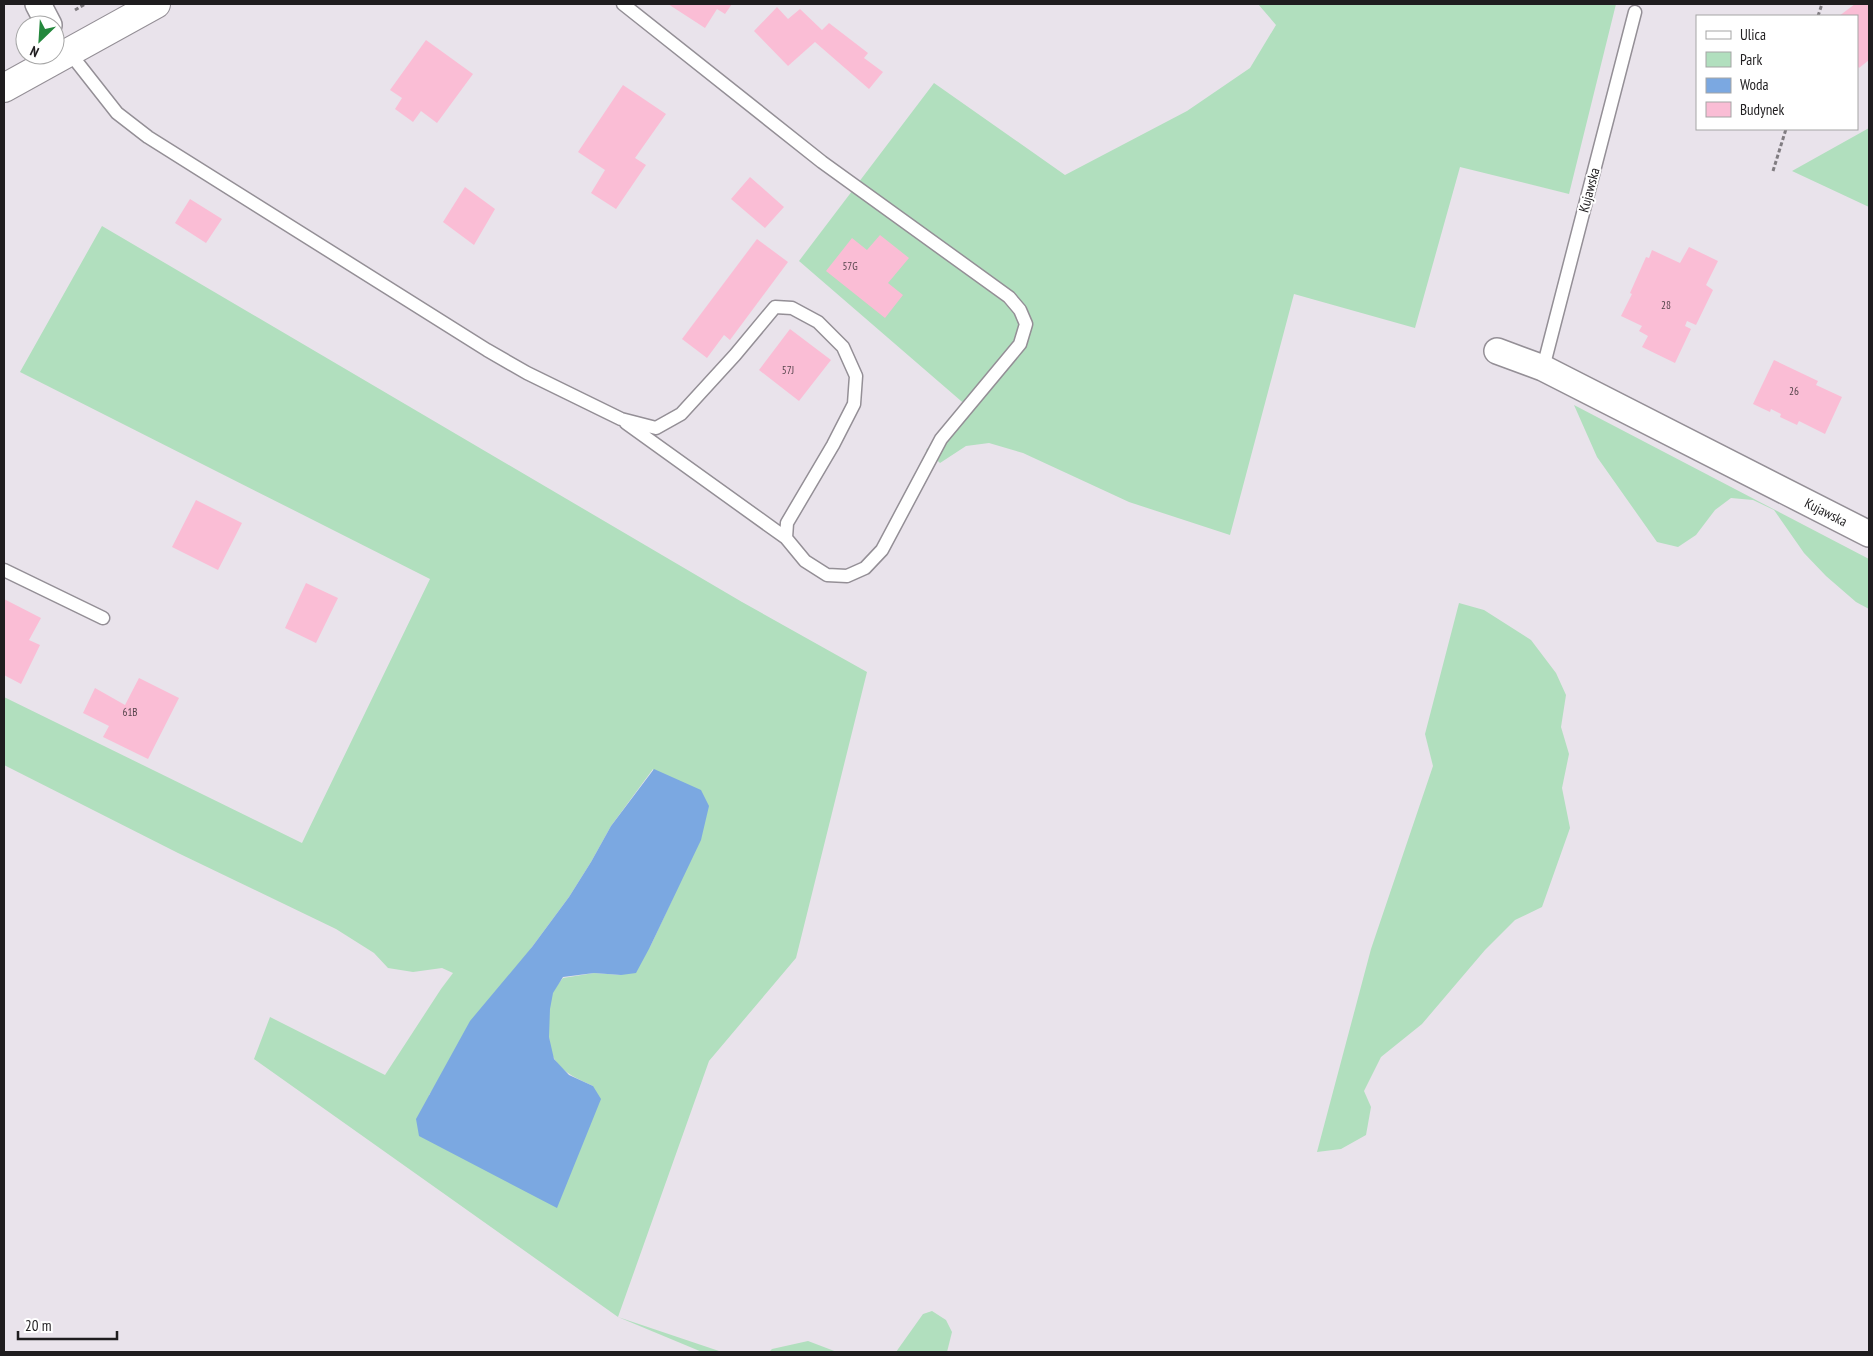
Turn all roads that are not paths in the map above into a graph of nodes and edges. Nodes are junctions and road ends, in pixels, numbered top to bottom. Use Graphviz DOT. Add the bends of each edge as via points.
graph roads {
  1 [pos="156,4"];
  2 [pos="623,4"];
  3 [pos="1635,12"];
  4 [pos="65,41"];
  5 [pos="65,46"];
  6 [pos="33,65"];
  7 [pos="4,88"];
  8 [pos="1497,351"];
  9 [pos="1543,368"];
  10 [pos="621,419"];
  11 [pos="1869,534"];
  12 [pos="786,538"];
  13 [pos="4,570"];
  14 [pos="103,618"];
  1 -- 4 [label="street"];
  2 -- 12 [label="lane" via="822,162 1009,297 1026,324 1020,344 941,440 882,550 865,568 847,576 828,575 804,561"];
  3 -- 9 [label="lane, Kujawska"];
  5 -- 10 [label="lane" via="117,113 148,137 487,350"];
  6 -- 7 [label="street"];
  8 -- 9 [label="street, Kujawska"];
  9 -- 11 [label="street, Kujawska"];
  10 -- 12 [label="lane"];
  10 -- 12 [label="lane" via="656,428 681,414 775,307 792,308 818,322 843,347 856,376 854,404 787,523"];
  13 -- 14 [label="lane"];
}
